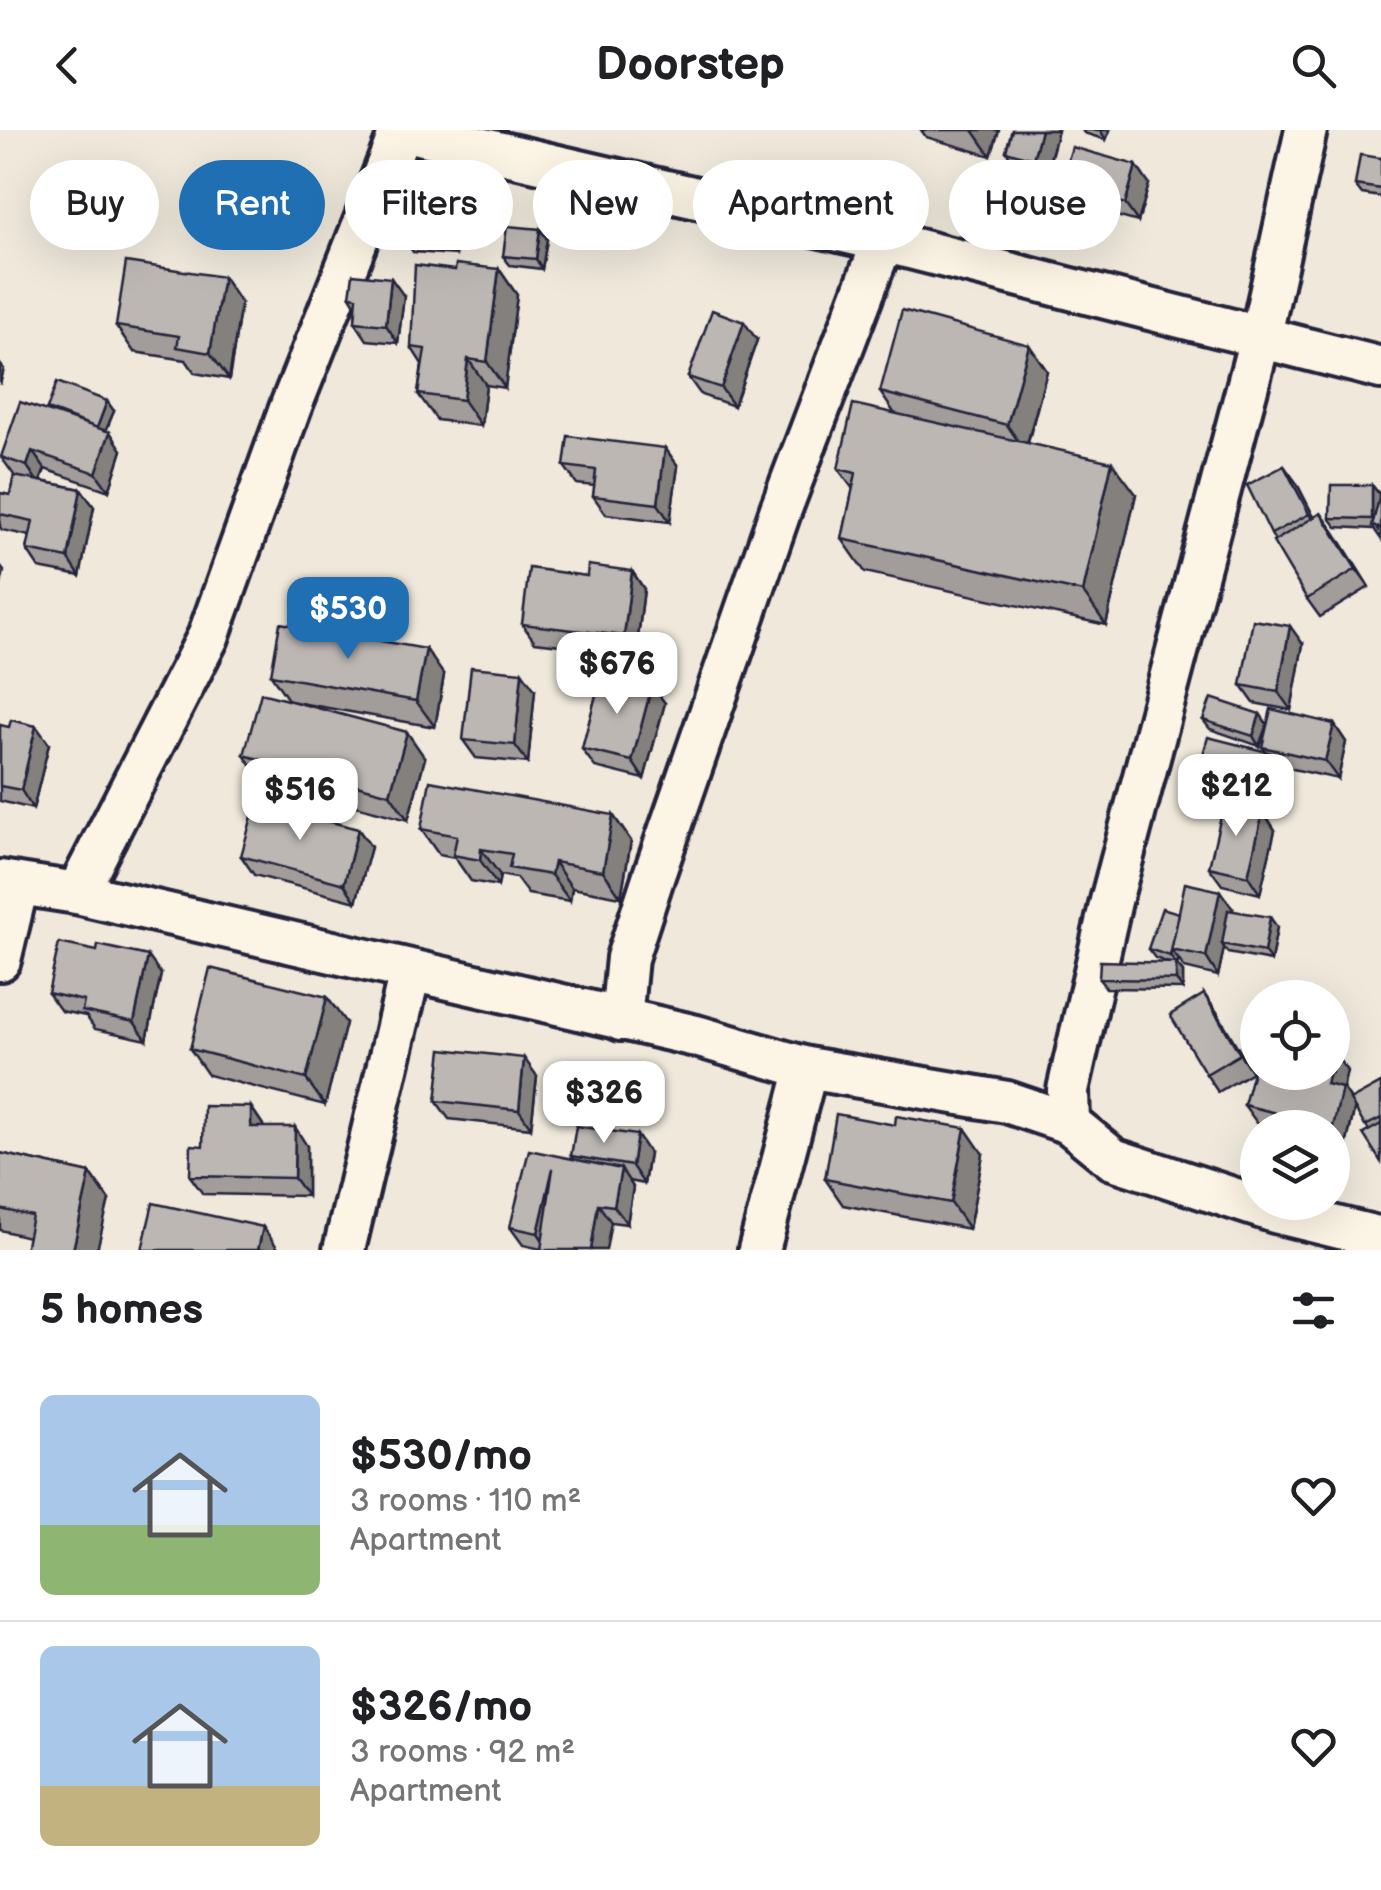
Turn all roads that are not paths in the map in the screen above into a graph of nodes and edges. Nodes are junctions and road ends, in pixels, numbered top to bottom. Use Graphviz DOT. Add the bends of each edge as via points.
graph roads {
  1 [pos="402,130"];
  2 [pos="1306,130"];
  3 [pos="693,197"];
  4 [pos="880,250"];
  5 [pos="920,250"];
  6 [pos="1261,334"];
  7 [pos="1381,368"];
  8 [pos="9,883"];
  9 [pos="77,893"];
  10 [pos="0,960"];
  11 [pos="410,972"];
  12 [pos="621,1020"];
  13 [pos="807,1068"];
  14 [pos="1069,1123"];
  15 [pos="1381,1238"];
  16 [pos="344,1250"];
  17 [pos="759,1250"];
  1 -- 3 [label="street"];
  1 -- 9 [label="street" via="290,406 208,637"];
  2 -- 6 [label="street"];
  4 -- 12 [label="street" via="654,874 627,958"];
  5 -- 6 [label="street"];
  6 -- 7 [label="street"];
  6 -- 14 [label="street" via="1111,900 1068,1090"];
  8 -- 9 [label="street"];
  8 -- 10 [label="street"];
  9 -- 11 [label="street"];
  11 -- 12 [label="street"];
  11 -- 16 [label="street"];
  12 -- 13 [label="street"];
  13 -- 14 [label="street" via="1008,1102"];
  13 -- 17 [label="street"];
  14 -- 15 [label="street" via="1113,1159 1275,1212"];
}
